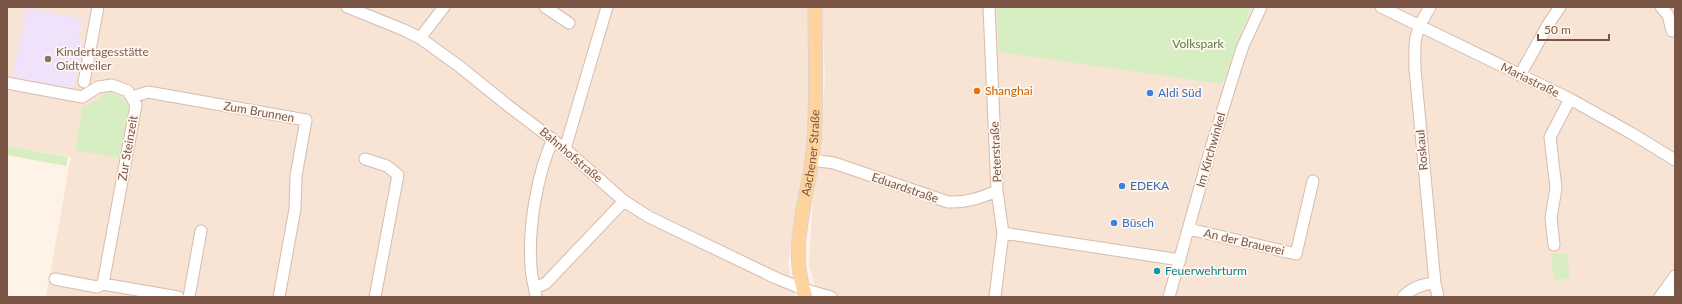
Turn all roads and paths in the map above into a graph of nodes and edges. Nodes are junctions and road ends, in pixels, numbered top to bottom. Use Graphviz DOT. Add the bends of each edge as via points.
graph roads {
  1 [pos="98,7"];
  2 [pos="347,7"];
  3 [pos="444,7"];
  4 [pos="545,7"];
  5 [pos="607,7"];
  6 [pos="815,7"];
  7 [pos="989,7"];
  8 [pos="1261,7"];
  9 [pos="1381,7"];
  10 [pos="1430,7"];
  11 [pos="1560,7"];
  12 [pos="1661,7"];
  13 [pos="569,23"];
  14 [pos="1418,26"];
  15 [pos="1672,31"];
  16 [pos="420,38"];
  17 [pos="1520,75"];
  18 [pos="84,82"];
  19 [pos="7,83"];
  20 [pos="132,97"];
  21 [pos="1570,99"];
  22 [pos="553,139"];
  23 [pos="565,149"];
  24 [pos="365,159"];
  25 [pos="812,160"];
  26 [pos="1675,160"];
  27 [pos="1313,182"];
  28 [pos="997,191"];
  29 [pos="624,201"];
  30 [pos="1189,229"];
  31 [pos="201,231"];
  32 [pos="1003,233"];
  33 [pos="1554,245"];
  34 [pos="1180,260"];
  35 [pos="1675,276"];
  36 [pos="55,279"];
  37 [pos="1435,283"];
  38 [pos="103,284"];
  39 [pos="535,292"];
  40 [pos="805,293"];
  41 [pos="1666,293"];
  42 [pos="178,297"];
  43 [pos="189,297"];
  44 [pos="279,297"];
  45 [pos="375,297"];
  46 [pos="831,297"];
  47 [pos="995,297"];
  48 [pos="1170,297"];
  49 [pos="1403,297"];
  50 [pos="1438,297"];
  1 -- 18 [label="street"];
  2 -- 16 [label="street, Bahnhofstraße"];
  3 -- 16 [label="street"];
  4 -- 13 [label="street"];
  5 -- 23 [label="street"];
  6 -- 25 [label="main road, Aachener Straße" via="816,92"];
  7 -- 28 [label="street, Peterstraße"];
  8 -- 30 [label="street, Im Kirchwinkel" via="1236,67"];
  9 -- 14 [label="street, Mariastraße"];
  10 -- 14 [label="street, Roskaul"];
  11 -- 17 [label="street"];
  12 -- 15 [label="street" via="1668,14"];
  14 -- 17 [label="street, Mariastraße"];
  14 -- 37 [label="street, Roskaul" via="1414,42 1415,69"];
  16 -- 22 [label="street, Bahnhofstraße"];
  17 -- 21 [label="street, Mariastraße"];
  19 -- 20 [label="street, Zur Steinzeit" via="82,97 98,86 112,85 128,90"];
  20 -- 38 [label="street, Zur Steinzeit" via="136,105"];
  20 -- 44 [label="street, Zum Brunnen" via="148,92 306,120 296,176 295,209"];
  21 -- 26 [label="street, Mariastraße" via="1631,132"];
  21 -- 33 [label="street" via="1550,137 1556,188 1551,218"];
  22 -- 23 [label="street, Bahnhofstraße"];
  22 -- 39 [label="street" via="548,148 538,190 530,236"];
  23 -- 29 [label="street, Bahnhofstraße"];
  24 -- 45 [label="street" via="387,166 398,175"];
  25 -- 28 [label="street, Eduardstraße" via="834,163 948,202 974,200"];
  25 -- 40 [label="main road, Aachener Straße" via="799,239 799,265"];
  27 -- 30 [label="street, An der Brauerei" via="1296,254"];
  28 -- 32 [label="street, Peterstraße"];
  29 -- 39 [label="street"];
  29 -- 40 [label="street, Bahnhofstraße" via="649,217"];
  30 -- 34 [label="street, Im Kirchwinkel"];
  31 -- 43 [label="street"];
  32 -- 34 [label="street"];
  32 -- 47 [label="street, Peterstraße"];
  34 -- 48 [label="street, Im Kirchwinkel"];
  35 -- 41 [label="street"];
  36 -- 38 [label="street" via="97,287"];
  37 -- 49 [label="street" via="1410,290"];
  37 -- 50 [label="street, Roskaul"];
  38 -- 42 [label="street"];
  40 -- 46 [label="street, Bahnhofstraße"];
}
